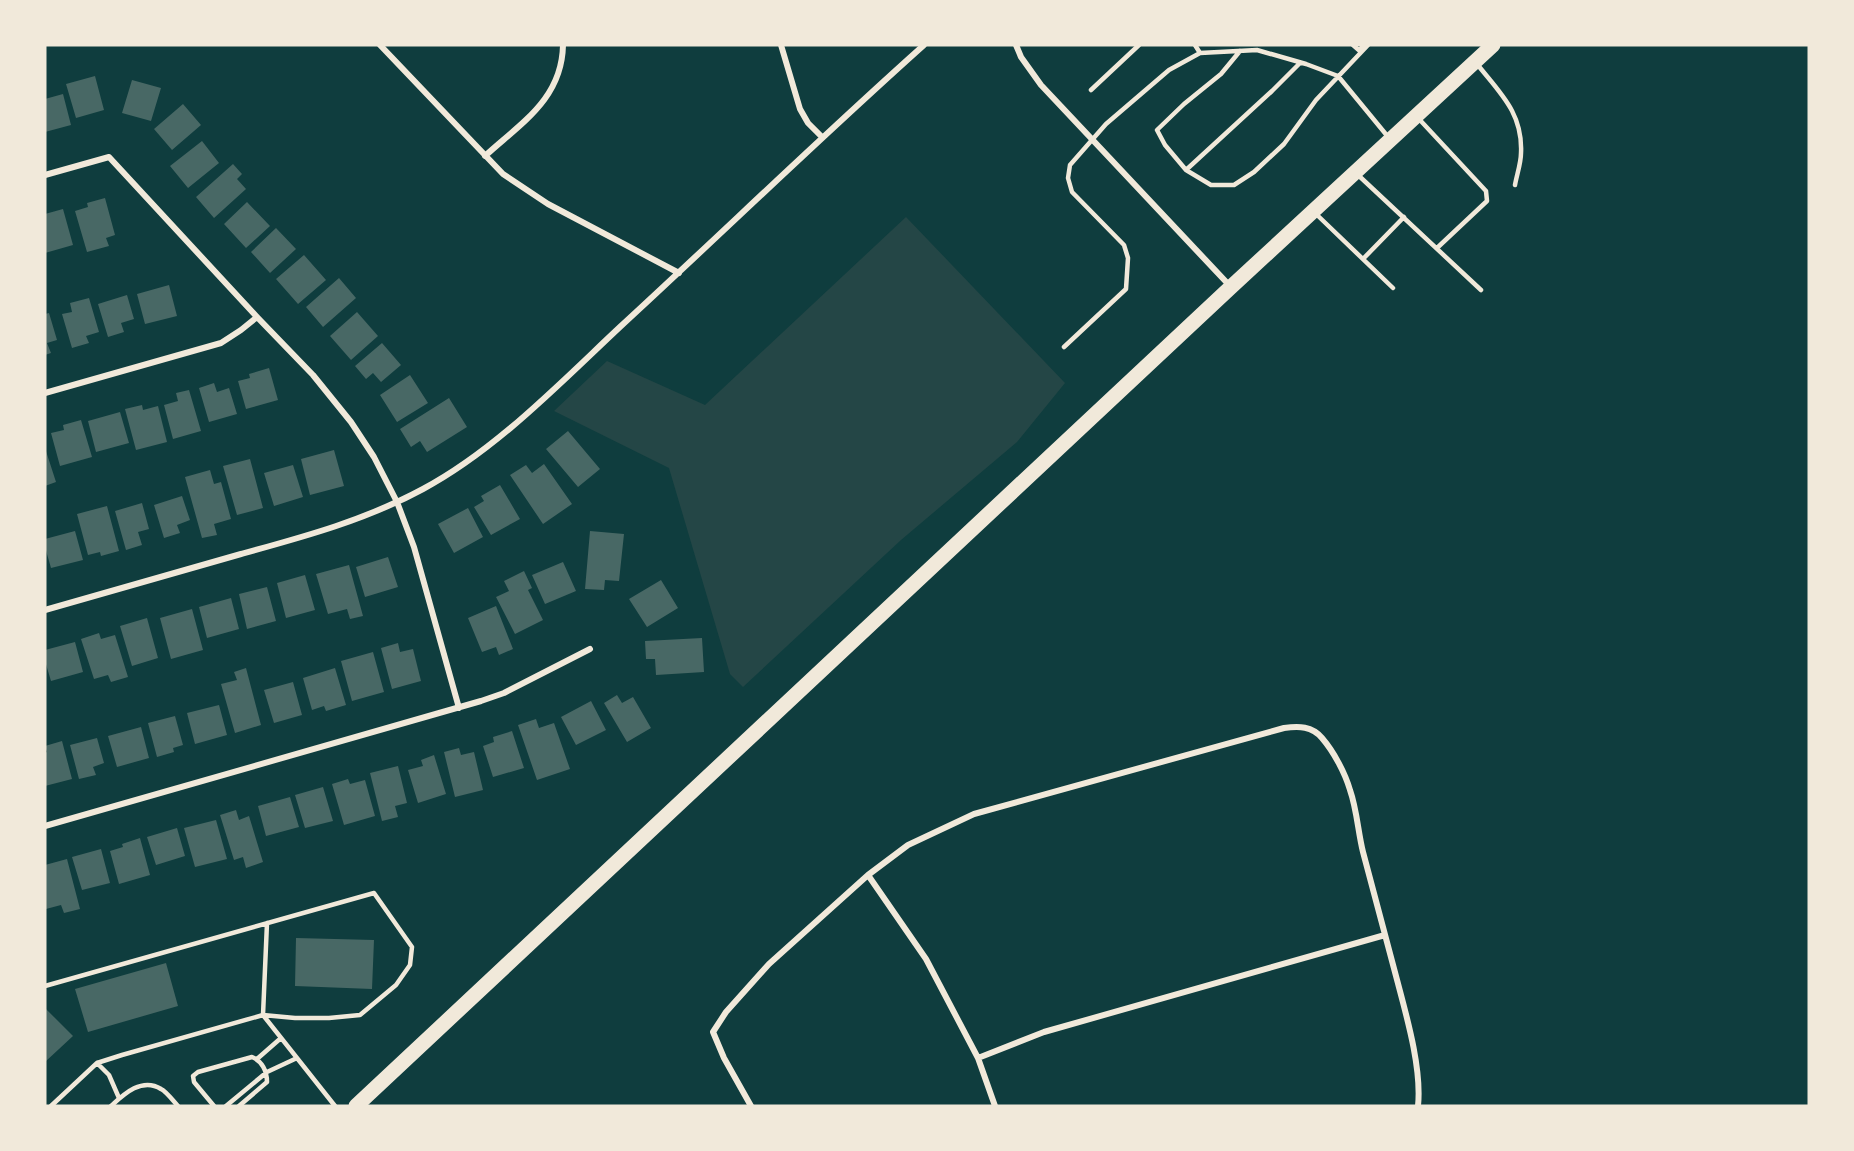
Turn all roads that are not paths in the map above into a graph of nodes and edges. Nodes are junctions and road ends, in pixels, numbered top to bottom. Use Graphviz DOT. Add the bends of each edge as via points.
graph roads {
  1 [pos="380,45"];
  2 [pos="563,45"];
  3 [pos="781,45"];
  4 [pos="924,45"];
  5 [pos="1016,45"];
  6 [pos="1139,45"];
  7 [pos="1195,45"];
  8 [pos="1353,45"];
  9 [pos="1362,45"];
  10 [pos="1368,45"];
  11 [pos="1493,45"];
  12 [pos="1240,51"];
  13 [pos="1361,52"];
  14 [pos="1200,53"];
  15 [pos="1475,62"];
  16 [pos="1300,63"];
  17 [pos="1338,76"];
  18 [pos="1092,90"];
  19 [pos="1417,116"];
  20 [pos="822,137"];
  21 [pos="1092,139"];
  22 [pos="1390,140"];
  23 [pos="485,156"];
  24 [pos="1185,170"];
  25 [pos="1355,172"];
  26 [pos="45,175"];
  27 [pos="1515,184"];
  28 [pos="1313,211"];
  29 [pos="1404,218"];
  30 [pos="1437,248"];
  31 [pos="1363,259"];
  32 [pos="679,273"];
  33 [pos="1231,287"];
  34 [pos="1393,288"];
  35 [pos="1481,290"];
  36 [pos="257,317"];
  37 [pos="1064,347"];
  38 [pos="45,393"];
  39 [pos="397,502"];
  40 [pos="45,610"];
  41 [pos="590,649"];
  42 [pos="459,708"];
  43 [pos="45,826"];
  44 [pos="868,875"];
  45 [pos="267,923"];
  46 [pos="1385,935"];
  47 [pos="45,986"];
  48 [pos="263,1015"];
  49 [pos="281,1038"];
  50 [pos="297,1058"];
  51 [pos="978,1058"];
  52 [pos="257,1059"];
  53 [pos="98,1063"];
  54 [pos="267,1072"];
  55 [pos="119,1098"];
  56 [pos="51,1106"];
  57 [pos="111,1106"];
  58 [pos="178,1106"];
  59 [pos="214,1106"];
  60 [pos="226,1106"];
  61 [pos="239,1106"];
  62 [pos="335,1106"];
  63 [pos="356,1106"];
  64 [pos="751,1106"];
  65 [pos="995,1106"];
  66 [pos="1418,1106"];
  1 -- 23 [label="street"];
  2 -- 23 [label="street" via="560,71 545,101"];
  3 -- 20 [label="street" via="800,110"];
  4 -- 20 [label="street"];
  5 -- 21 [label="street" via="1041,85"];
  6 -- 18 [label="lane"];
  7 -- 14 [label="lane"];
  8 -- 13 [label="lane"];
  9 -- 13 [label="lane"];
  10 -- 13 [label="lane"];
  11 -- 15 [label="main road"];
  12 -- 14 [label="lane"];
  12 -- 16 [label="lane" via="1257,50"];
  12 -- 24 [label="lane" via="1221,74 1157,130"];
  13 -- 17 [label="lane"];
  14 -- 21 [label="lane" via="1169,70"];
  15 -- 19 [label="main road"];
  15 -- 27 [label="lane" via="1519,122 1521,153"];
  16 -- 17 [label="lane"];
  16 -- 24 [label="lane"];
  17 -- 22 [label="lane"];
  17 -- 24 [label="lane" via="1284,144 1234,185 1211,185"];
  19 -- 22 [label="main road"];
  19 -- 30 [label="lane" via="1486,191 1487,201"];
  20 -- 32 [label="street"];
  21 -- 33 [label="street"];
  21 -- 37 [label="lane" via="1070,165 1068,178 1072,192 1124,245 1128,258 1126,289"];
  22 -- 25 [label="main road"];
  23 -- 32 [label="street" via="533,195"];
  25 -- 28 [label="main road"];
  25 -- 29 [label="lane"];
  26 -- 36 [label="street" via="109,157"];
  28 -- 31 [label="lane"];
  28 -- 33 [label="main road"];
  29 -- 30 [label="lane"];
  29 -- 31 [label="lane"];
  30 -- 35 [label="lane"];
  31 -- 34 [label="lane"];
  32 -- 39 [label="street" via="524,416 426,488"];
  33 -- 63 [label="main road"];
  36 -- 38 [label="street" via="221,342"];
  36 -- 39 [label="street" via="337,403 374,457"];
  39 -- 40 [label="street" via="317,532"];
  39 -- 42 [label="street" via="414,547"];
  41 -- 42 [label="street" via="504,693"];
  42 -- 43 [label="street"];
  44 -- 46 [label="street" via="908,845 974,814 1299,726 1321,737 1350,790"];
  44 -- 51 [label="street" via="926,959"];
  44 -- 64 [label="street" via="769,964 713,1032"];
  45 -- 47 [label="lane"];
  45 -- 48 [label="lane"];
  45 -- 48 [label="lane" via="374,893 412,947 410,965 396,985 360,1015"];
  46 -- 51 [label="street" via="1044,1032"];
  46 -- 66 [label="street" via="1414,1057"];
  48 -- 49 [label="lane"];
  48 -- 53 [label="lane"];
  49 -- 50 [label="lane"];
  49 -- 52 [label="lane"];
  50 -- 54 [label="lane"];
  50 -- 62 [label="lane"];
  51 -- 65 [label="street"];
  52 -- 54 [label="lane"];
  52 -- 59 [label="lane" via="245,1058 193,1076"];
  53 -- 55 [label="lane" via="109,1075"];
  53 -- 56 [label="lane"];
  54 -- 60 [label="lane"];
  54 -- 61 [label="lane" via="267,1082"];
  55 -- 57 [label="lane"];
  55 -- 58 [label="lane" via="144,1084 160,1088"];
}
